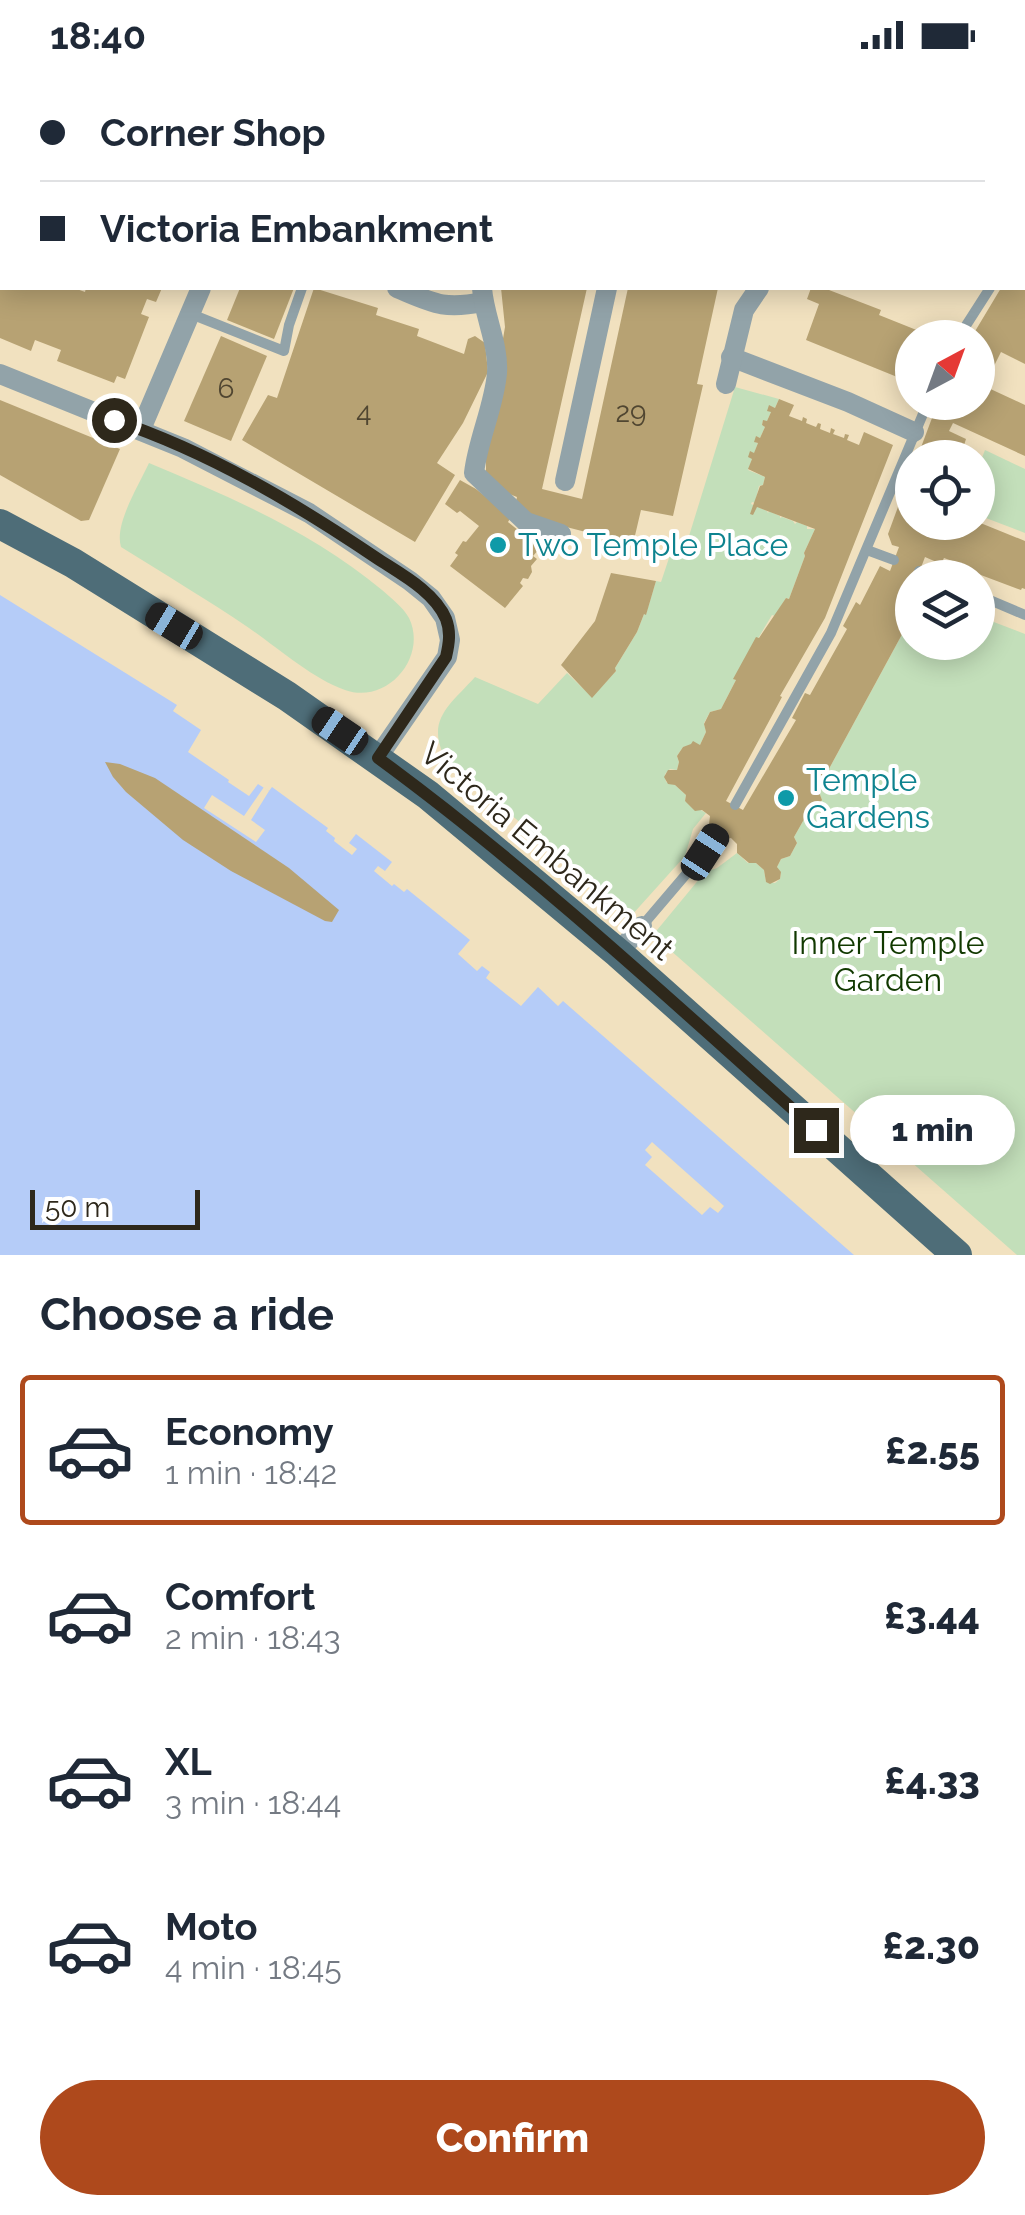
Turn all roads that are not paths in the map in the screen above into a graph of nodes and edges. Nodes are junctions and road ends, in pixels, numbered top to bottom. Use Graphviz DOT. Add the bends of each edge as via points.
graph roads {
  1 [pos="200,290"];
  2 [pos="301,290"];
  3 [pos="402,290"];
  4 [pos="607,290"];
  5 [pos="758,290"];
  6 [pos="989,290"];
  7 [pos="483,295"];
  8 [pos="191,314"];
  9 [pos="970,320"];
  10 [pos="731,357"];
  11 [pos="0,374"];
  12 [pos="726,384"];
  13 [pos="920,420"];
  14 [pos="141,429"];
  15 [pos="914,432"];
  16 [pos="565,480"];
  17 [pos="0,524"];
  18 [pos="562,534"];
  19 [pos="867,550"];
  20 [pos="894,560"];
  21 [pos="995,603"];
  22 [pos="1025,614"];
  23 [pos="378,758"];
  24 [pos="735,805"];
  25 [pos="718,832"];
  26 [pos="642,926"];
  27 [pos="618,952"];
  28 [pos="957,1255"];
  1 -- 8 [label="street"];
  2 -- 8 [label="lane" via="284,352"];
  3 -- 7 [label="street" via="439,305 465,305"];
  4 -- 16 [label="street"];
  5 -- 10 [label="street" via="744,310"];
  6 -- 9 [label="lane"];
  7 -- 18 [label="street" via="497,369 469,454 474,473 526,522"];
  8 -- 14 [label="street"];
  10 -- 12 [label="street"];
  10 -- 15 [label="street"];
  11 -- 14 [label="street"];
  13 -- 15 [label="lane"];
  14 -- 23 [label="street" via="309,512 410,581 446,618 446,657"];
  15 -- 19 [label="lane"];
  17 -- 23 [label="main road, Victoria Embankment" via="208,646"];
  19 -- 20 [label="lane"];
  19 -- 24 [label="lane" via="831,633"];
  21 -- 22 [label="lane"];
  23 -- 27 [label="main road, Victoria Embankment"];
  25 -- 26 [label="lane"];
  26 -- 27 [label="street"];
  27 -- 28 [label="main road, Victoria Embankment"];
}
